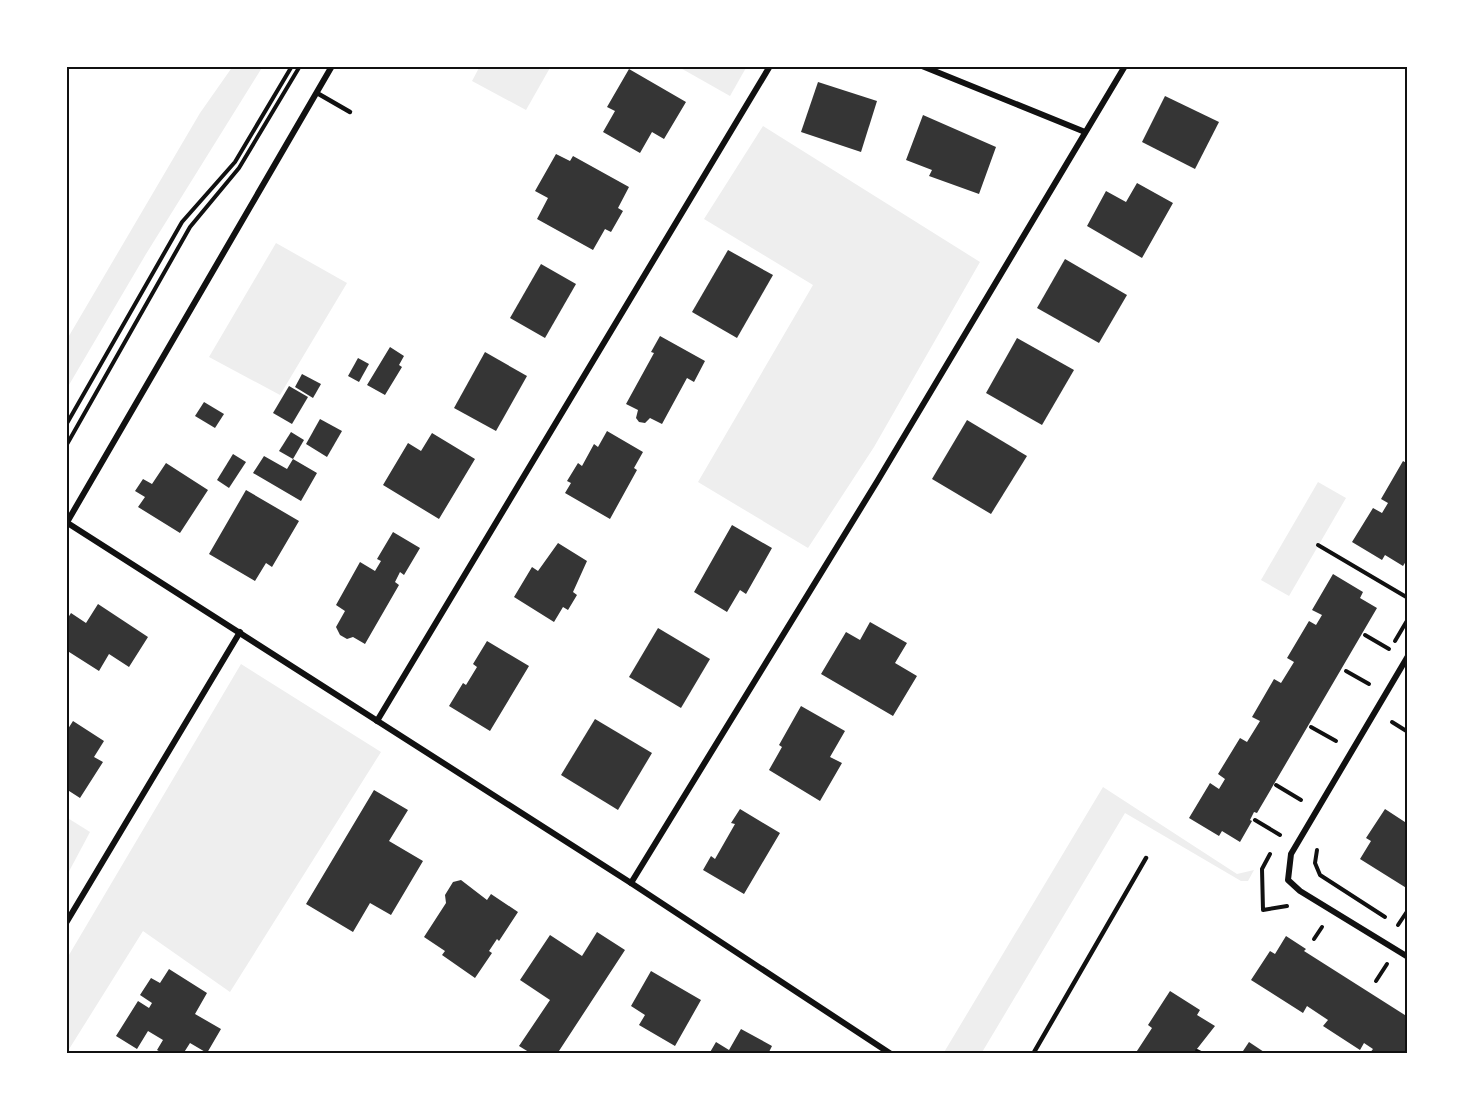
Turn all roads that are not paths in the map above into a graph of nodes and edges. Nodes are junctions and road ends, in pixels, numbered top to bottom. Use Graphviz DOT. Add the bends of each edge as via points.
graph roads {
  1 [pos="332,66"];
  2 [pos="770,66"];
  3 [pos="922,66"];
  4 [pos="1125,66"];
  5 [pos="316,93"];
  6 [pos="350,112"];
  7 [pos="1085,132"];
  8 [pos="66,523"];
  9 [pos="240,632"];
  10 [pos="1408,656"];
  11 [pos="377,721"];
  12 [pos="1146,858"];
  13 [pos="631,883"];
  14 [pos="66,923"];
  15 [pos="1408,957"];
  16 [pos="891,1054"];
  17 [pos="1033,1054"];
  1 -- 5 [label="street"];
  2 -- 11 [label="street"];
  3 -- 7 [label="street"];
  4 -- 7 [label="street"];
  5 -- 6 [label="lane"];
  5 -- 8 [label="street"];
  7 -- 13 [label="street"];
  8 -- 9 [label="street"];
  9 -- 11 [label="street"];
  9 -- 14 [label="street"];
  10 -- 15 [label="street" via="1292,854 1288,880"];
  11 -- 13 [label="street"];
  12 -- 17 [label="lane"];
  13 -- 16 [label="street"];
}
